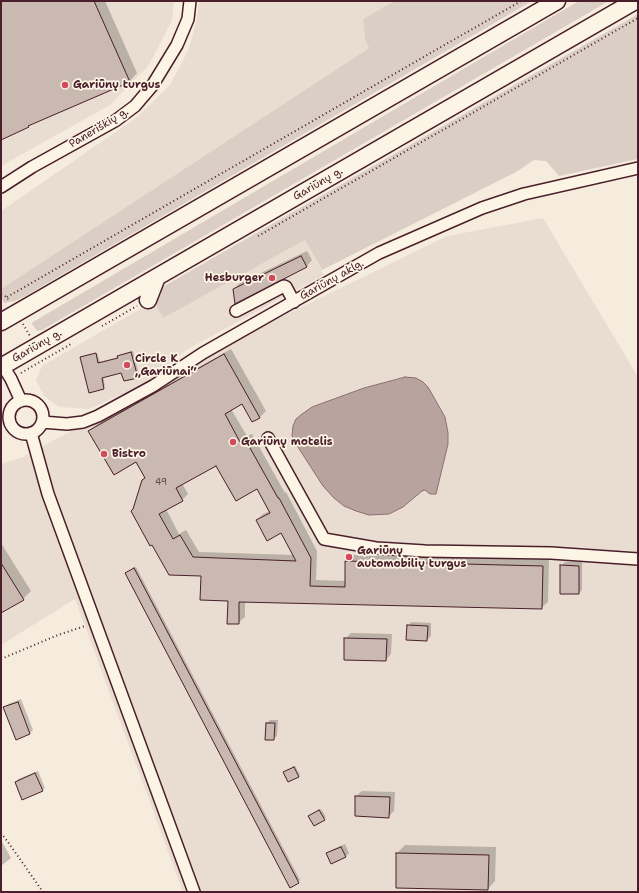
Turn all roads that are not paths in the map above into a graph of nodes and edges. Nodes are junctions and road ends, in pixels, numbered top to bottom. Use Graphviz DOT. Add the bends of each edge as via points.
graph roads {
  1 [pos="190,1"];
  2 [pos="557,1"];
  3 [pos="635,1"];
  4 [pos="638,168"];
  5 [pos="1,187"];
  6 [pos="157,277"];
  7 [pos="148,300"];
  8 [pos="294,302"];
  9 [pos="236,311"];
  10 [pos="9,313"];
  11 [pos="1,322"];
  12 [pos="4,369"];
  13 [pos="21,401"];
  14 [pos="42,422"];
  15 [pos="31,433"];
  16 [pos="268,438"];
  17 [pos="638,559"];
  18 [pos="194,892"];
  1 -- 5 [label="street, Paneriškių g." via="188,19 177,45 152,86 135,106 115,121"];
  2 -- 10 [label="highway"];
  3 -- 6 [label="highway, Gariūnų g."];
  4 -- 8 [label="street, Gariūnų aklg." via="524,194 482,208 379,254"];
  6 -- 7 [label="highway"];
  6 -- 12 [label="highway, Gariūnų g." via="36,346"];
  8 -- 9 [label="street" via="284,286"];
  8 -- 14 [label="street, Gariūnų aklg." via="203,352 153,386 98,416 83,422 67,424"];
  10 -- 11 [label="highway"];
  12 -- 13 [label="street"];
  13 -- 14 [label="street" via="31,401 39,407"];
  13 -- 15 [label="street" via="13,406 10,421 15,430 25,434"];
  14 -- 15 [label="street" via="36,431"];
  15 -- 18 [label="street" via="48,494"];
  16 -- 17 [label="street" via="324,539 376,548 551,553"];
}
